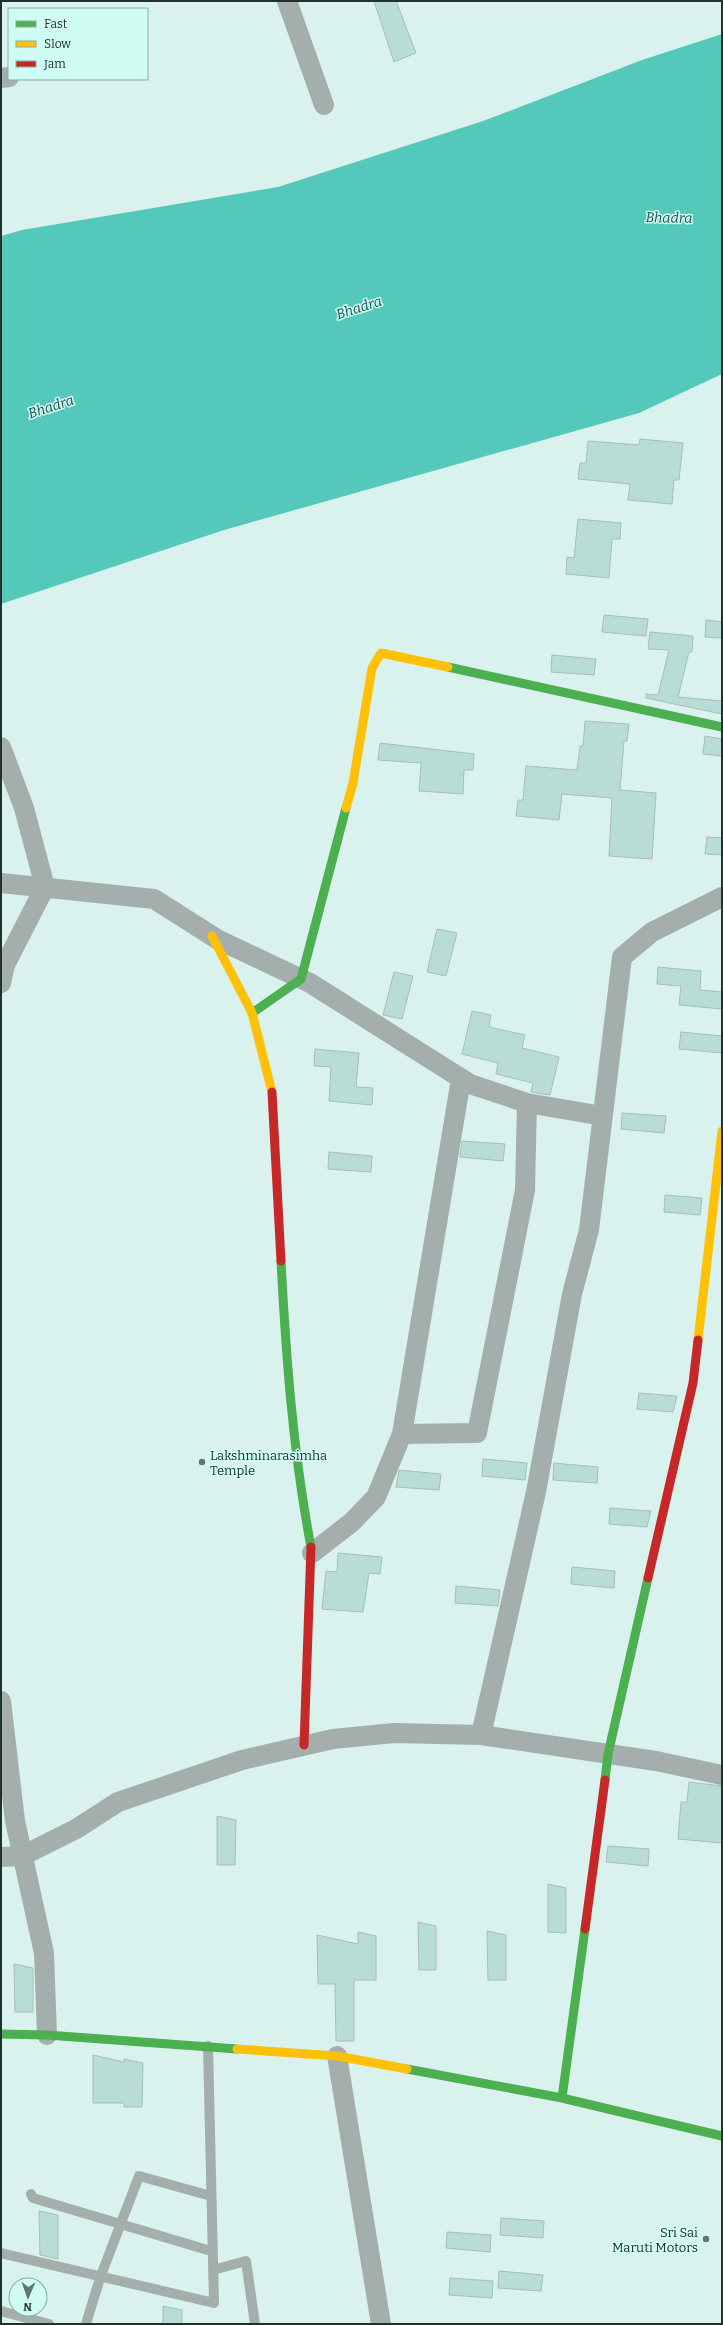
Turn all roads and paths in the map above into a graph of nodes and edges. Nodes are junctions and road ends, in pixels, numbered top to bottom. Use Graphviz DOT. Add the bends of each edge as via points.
graph roads {
  1 [pos="287,1"];
  2 [pos="324,105"];
  3 [pos="722,727"];
  4 [pos="1,747"];
  5 [pos="1,883"];
  6 [pos="45,887"];
  7 [pos="722,897"];
  8 [pos="212,936"];
  9 [pos="301,979"];
  10 [pos="1,983"];
  11 [pos="252,1013"];
  12 [pos="461,1078"];
  13 [pos="527,1103"];
  14 [pos="602,1116"];
  15 [pos="722,1131"];
  16 [pos="716,1241"];
  17 [pos="402,1434"];
  18 [pos="312,1553"];
  19 [pos="1,1701"];
  20 [pos="481,1735"];
  21 [pos="304,1745"];
  22 [pos="608,1754"];
  23 [pos="722,1775"];
  24 [pos="22,1856"];
  25 [pos="1,1857"];
  26 [pos="1,2034"];
  27 [pos="47,2035"];
  28 [pos="208,2046"];
  29 [pos="337,2056"];
  30 [pos="562,2098"];
  31 [pos="722,2136"];
  32 [pos="30,2194"];
  33 [pos="211,2196"];
  34 [pos="120,2225"];
  35 [pos="212,2251"];
  36 [pos="1,2253"];
  37 [pos="213,2270"];
  38 [pos="100,2278"];
  39 [pos="1,2311"];
  40 [pos="49,2324"];
  41 [pos="86,2324"];
  42 [pos="255,2324"];
  43 [pos="381,2324"];
  1 -- 2 [label="street"];
  3 -- 9 [label="street" via="381,653 372,668 353,783"];
  4 -- 6 [label="street" via="24,808"];
  5 -- 6 [label="street"];
  6 -- 8 [label="street" via="154,900"];
  6 -- 10 [label="street" via="5,965"];
  7 -- 14 [label="street" via="652,932 622,957"];
  8 -- 9 [label="street"];
  8 -- 11 [label="street"];
  9 -- 11 [label="street"];
  9 -- 12 [label="street"];
  11 -- 18 [label="street" via="272,1085 284,1314 302,1499"];
  12 -- 13 [label="street" via="470,1084"];
  12 -- 17 [label="street"];
  13 -- 14 [label="street"];
  13 -- 17 [label="street" via="525,1190 477,1433"];
  14 -- 20 [label="street" via="589,1230 572,1294 536,1492"];
  15 -- 16 [label="street"];
  16 -- 22 [label="street" via="693,1383"];
  17 -- 18 [label="street" via="376,1497 352,1522"];
  18 -- 21 [label="street"];
  19 -- 24 [label="street" via="15,1821"];
  20 -- 21 [label="street" via="394,1732"];
  20 -- 22 [label="street"];
  21 -- 24 [label="street" via="242,1760 118,1802 76,1830"];
  22 -- 23 [label="street"];
  22 -- 30 [label="street"];
  24 -- 25 [label="street"];
  24 -- 27 [label="street" via="44,1952"];
  26 -- 27 [label="street"];
  27 -- 28 [label="street"];
  28 -- 29 [label="street"];
  28 -- 33 [label="lane"];
  29 -- 30 [label="street"];
  29 -- 43 [label="street"];
  30 -- 31 [label="street"];
  32 -- 34 [label="lane" via="33,2198"];
  33 -- 34 [label="lane" via="139,2176"];
  33 -- 35 [label="lane"];
  34 -- 35 [label="lane"];
  34 -- 38 [label="lane"];
  35 -- 37 [label="lane"];
  36 -- 38 [label="lane"];
  37 -- 38 [label="lane" via="214,2303"];
  37 -- 42 [label="lane" via="246,2261"];
  38 -- 41 [label="lane"];
  39 -- 40 [label="lane"];
}
